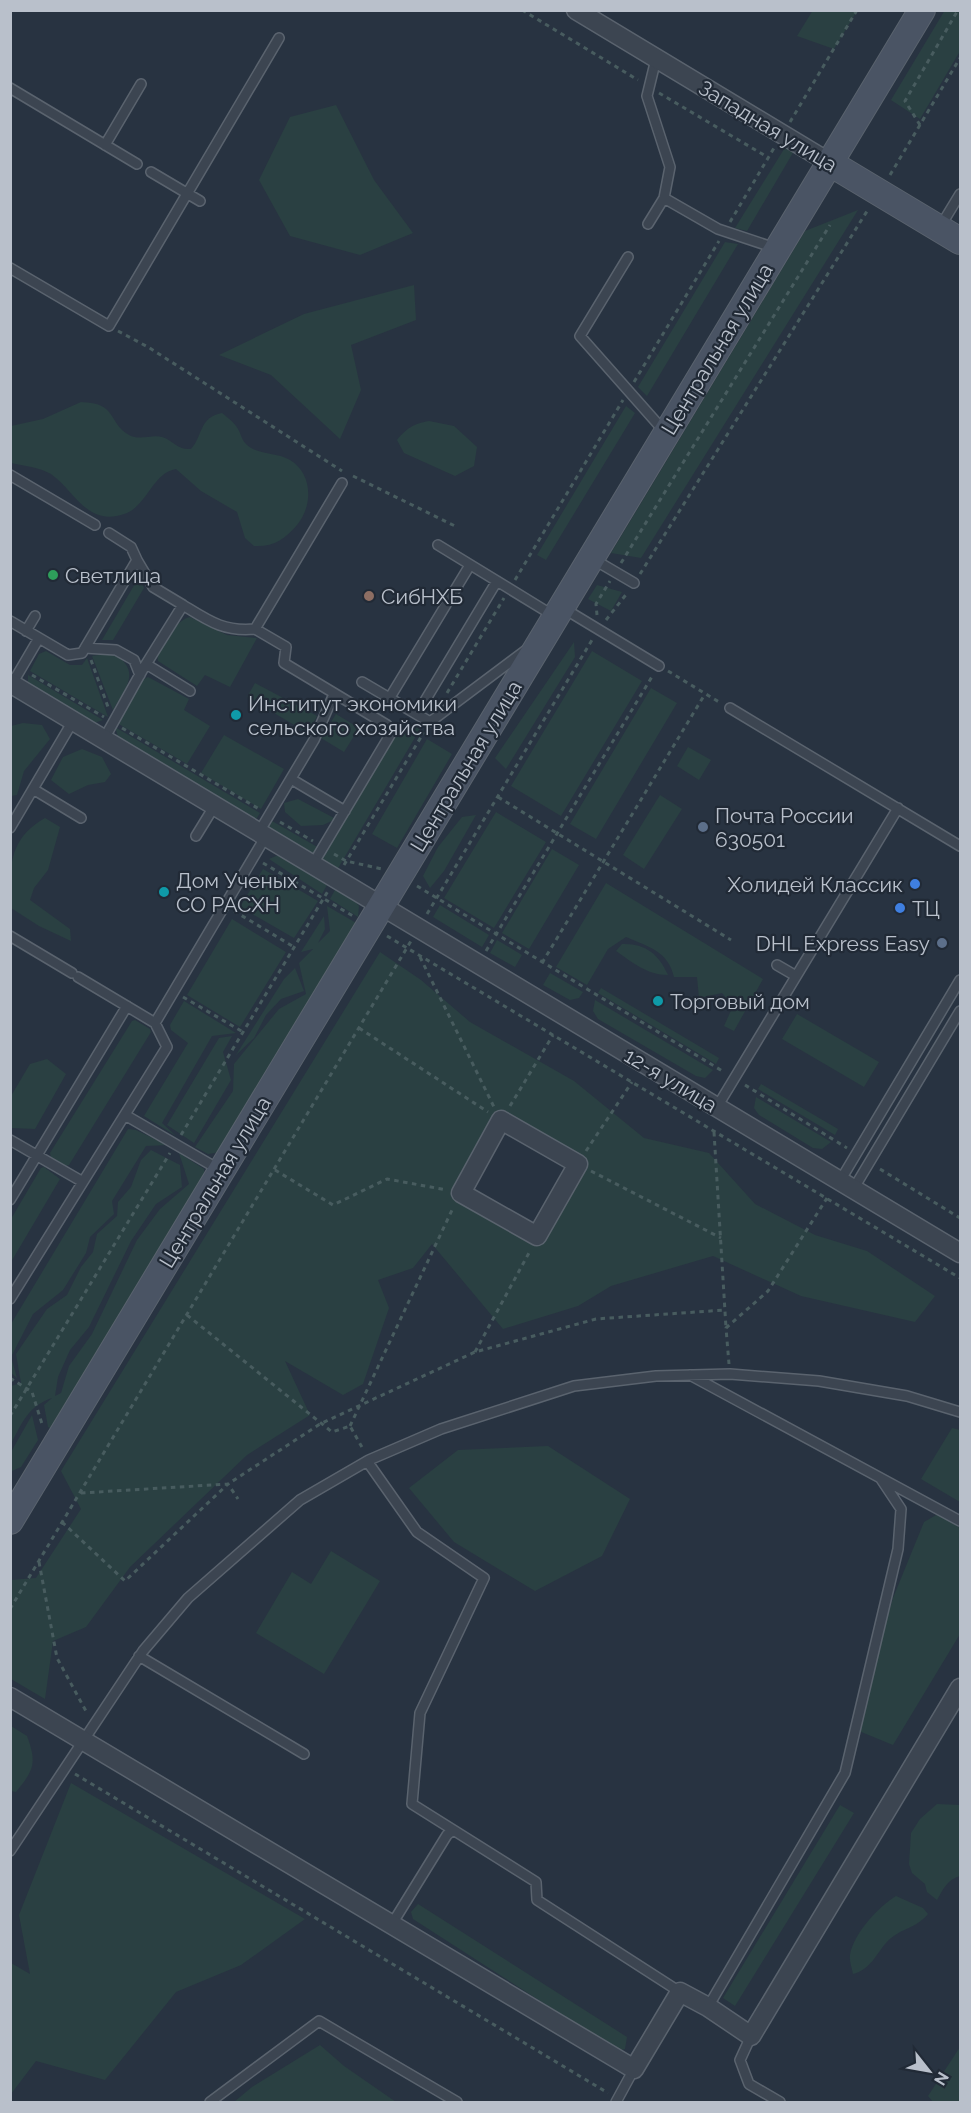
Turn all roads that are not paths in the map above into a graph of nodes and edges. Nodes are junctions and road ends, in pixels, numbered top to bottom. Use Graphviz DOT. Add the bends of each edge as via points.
graph roads {
  1 [pos="576,10"];
  2 [pos="922,10"];
  3 [pos="279,38"];
  4 [pos="656,58"];
  5 [pos="141,84"];
  6 [pos="10,88"];
  7 [pos="105,145"];
  8 [pos="830,163"];
  9 [pos="137,164"];
  10 [pos="151,172"];
  11 [pos="188,194"];
  12 [pos="960,194"];
  13 [pos="664,198"];
  14 [pos="200,201"];
  15 [pos="648,224"];
  16 [pos="950,235"];
  17 [pos="778,249"];
  18 [pos="628,256"];
  19 [pos="10,268"];
  20 [pos="666,434"];
  21 [pos="10,475"];
  22 [pos="342,483"];
  23 [pos="95,525"];
  24 [pos="109,533"];
  25 [pos="438,545"];
  26 [pos="591,558"];
  27 [pos="137,560"];
  28 [pos="470,565"];
  29 [pos="497,581"];
  30 [pos="634,583"];
  31 [pos="183,605"];
  32 [pos="35,616"];
  33 [pos="554,620"];
  34 [pos="10,621"];
  35 [pos="255,629"];
  36 [pos="26,631"];
  37 [pos="39,638"];
  38 [pos="85,648"];
  39 [pos="146,664"];
  40 [pos="659,666"];
  41 [pos="140,675"];
  42 [pos="362,682"];
  43 [pos="11,684"];
  44 [pos="190,690"];
  45 [pos="334,694"];
  46 [pos="389,699"];
  47 [pos="730,708"];
  48 [pos="417,714"];
  49 [pos="73,721"];
  50 [pos="104,739"];
  51 [pos="291,779"];
  52 [pos="33,789"];
  53 [pos="214,806"];
  54 [pos="898,808"];
  55 [pos="345,810"];
  56 [pos="81,818"];
  57 [pos="10,828"];
  58 [pos="263,834"];
  59 [pos="196,836"];
  60 [pos="960,846"];
  61 [pos="313,864"];
  62 [pos="376,916"];
  63 [pos="10,936"];
  64 [pos="777,965"];
  65 [pos="796,976"];
  66 [pos="960,980"];
  67 [pos="127,1006"];
  68 [pos="960,1011"];
  69 [pos="155,1023"];
  70 [pos="717,1107"];
  71 [pos="125,1115"];
  72 [pos="10,1140"];
  73 [pos="37,1156"];
  74 [pos="222,1171"];
  75 [pos="83,1182"];
  76 [pos="847,1184"];
  77 [pos="10,1200"];
  78 [pos="537,1236"];
  79 [pos="960,1253"];
  80 [pos="10,1299"];
  81 [pos="690,1375"];
  82 [pos="960,1412"];
  83 [pos="368,1461"];
  84 [pos="881,1479"];
  85 [pos="10,1521"];
  86 [pos="960,1521"];
  87 [pos="139,1656"];
  88 [pos="960,1688"];
  89 [pos="10,1697"];
  90 [pos="88,1733"];
  91 [pos="304,1754"];
  92 [pos="453,1830"];
  93 [pos="10,1851"];
  94 [pos="392,1924"];
  95 [pos="680,1992"];
  96 [pos="708,2007"];
  97 [pos="751,2036"];
  98 [pos="634,2069"];
  99 [pos="617,2101"];
  100 [pos="210,2103"];
  101 [pos="457,2103"];
  102 [pos="780,2103"];
  1 -- 4 [label="street, Западная улица"];
  2 -- 8 [label="main road, Центральная улица"];
  3 -- 11 [label="lane"];
  4 -- 8 [label="street, Западная улица"];
  4 -- 13 [label="lane" via="647,96 670,167"];
  5 -- 7 [label="lane"];
  6 -- 7 [label="lane"];
  7 -- 9 [label="lane"];
  8 -- 16 [label="main road, Западная улица"];
  8 -- 17 [label="main road, Центральная улица"];
  10 -- 11 [label="lane"];
  11 -- 14 [label="lane"];
  11 -- 19 [label="lane" via="109,326"];
  12 -- 16 [label="lane"];
  13 -- 15 [label="lane"];
  13 -- 17 [label="lane" via="724,232"];
  17 -- 20 [label="main road, Центральная улица"];
  18 -- 20 [label="lane" via="580,336"];
  20 -- 26 [label="main road, Центральная улица"];
  21 -- 23 [label="lane"];
  22 -- 35 [label="lane"];
  24 -- 27 [label="lane" via="131,548"];
  25 -- 28 [label="lane"];
  26 -- 30 [label="lane"];
  26 -- 33 [label="main road, Центральная улица"];
  27 -- 31 [label="lane" via="153,587"];
  27 -- 38 [label="lane"];
  28 -- 29 [label="lane"];
  28 -- 46 [label="lane"];
  29 -- 33 [label="lane"];
  29 -- 48 [label="lane"];
  31 -- 35 [label="lane" via="234,631"];
  31 -- 39 [label="lane"];
  32 -- 36 [label="lane"];
  33 -- 40 [label="lane" via="599,629"];
  33 -- 48 [label="lane" via="430,722"];
  33 -- 62 [label="main road, Центральная улица"];
  34 -- 36 [label="lane"];
  35 -- 45 [label="lane" via="286,647 284,663"];
  36 -- 37 [label="lane"];
  37 -- 38 [label="lane" via="68,655 82,653"];
  37 -- 43 [label="lane"];
  38 -- 41 [label="lane" via="116,650 134,660"];
  39 -- 41 [label="lane"];
  39 -- 44 [label="lane"];
  41 -- 50 [label="lane"];
  42 -- 46 [label="lane"];
  43 -- 49 [label="street, 12-я улица"];
  45 -- 51 [label="lane" via="315,740"];
  45 -- 55 [label="lane" via="387,725 390,735"];
  46 -- 48 [label="lane"];
  47 -- 54 [label="lane"];
  49 -- 50 [label="street, 12-я улица"];
  49 -- 52 [label="lane"];
  50 -- 53 [label="street, 12-я улица"];
  51 -- 55 [label="lane"];
  51 -- 58 [label="lane" via="269,815"];
  52 -- 56 [label="lane"];
  52 -- 57 [label="lane"];
  53 -- 58 [label="street, 12-я улица"];
  53 -- 59 [label="lane"];
  54 -- 60 [label="lane"];
  54 -- 65 [label="lane"];
  55 -- 61 [label="lane"];
  58 -- 61 [label="street, 12-я улица"];
  58 -- 69 [label="lane" via="254,858"];
  61 -- 62 [label="street, 12-я улица" via="336,878"];
  62 -- 70 [label="street, 12-я улица" via="419,928"];
  62 -- 74 [label="main road, Центральная улица"];
  63 -- 67 [label="lane"];
  64 -- 65 [label="lane"];
  65 -- 70 [label="lane"];
  66 -- 76 [label="lane" via="856,1154"];
  67 -- 69 [label="lane"];
  67 -- 73 [label="lane"];
  68 -- 76 [label="lane" via="869,1162"];
  69 -- 71 [label="lane" via="167,1047"];
  70 -- 76 [label="street, 12-я улица"];
  71 -- 74 [label="lane"];
  71 -- 75 [label="lane"];
  72 -- 73 [label="lane"];
  73 -- 75 [label="lane"];
  73 -- 77 [label="lane"];
  74 -- 85 [label="main road, Центральная улица"];
  75 -- 80 [label="lane"];
  76 -- 79 [label="street, 12-я улица"];
  78 -- 78 [label="street" via="578,1164 501,1120 461,1193"];
  81 -- 82 [label="lane" via="819,1381 907,1396"];
  81 -- 83 [label="lane" via="574,1386 441,1429"];
  81 -- 84 [label="lane"];
  83 -- 87 [label="lane" via="300,1500 252,1540 188,1598"];
  83 -- 92 [label="lane" via="417,1532 484,1578 420,1713 412,1804"];
  84 -- 86 [label="lane"];
  84 -- 96 [label="lane" via="900,1509 898,1549 845,1773"];
  87 -- 90 [label="lane"];
  87 -- 91 [label="lane"];
  88 -- 97 [label="street"];
  89 -- 90 [label="street"];
  90 -- 93 [label="lane"];
  90 -- 94 [label="street"];
  92 -- 94 [label="lane"];
  92 -- 95 [label="lane" via="536,1882 537,1900"];
  94 -- 98 [label="street"];
  95 -- 96 [label="street"];
  95 -- 98 [label="street"];
  96 -- 97 [label="street"];
  97 -- 102 [label="lane" via="740,2060 749,2084"];
  98 -- 99 [label="lane"];
  100 -- 101 [label="lane" via="319,2021"];
}
